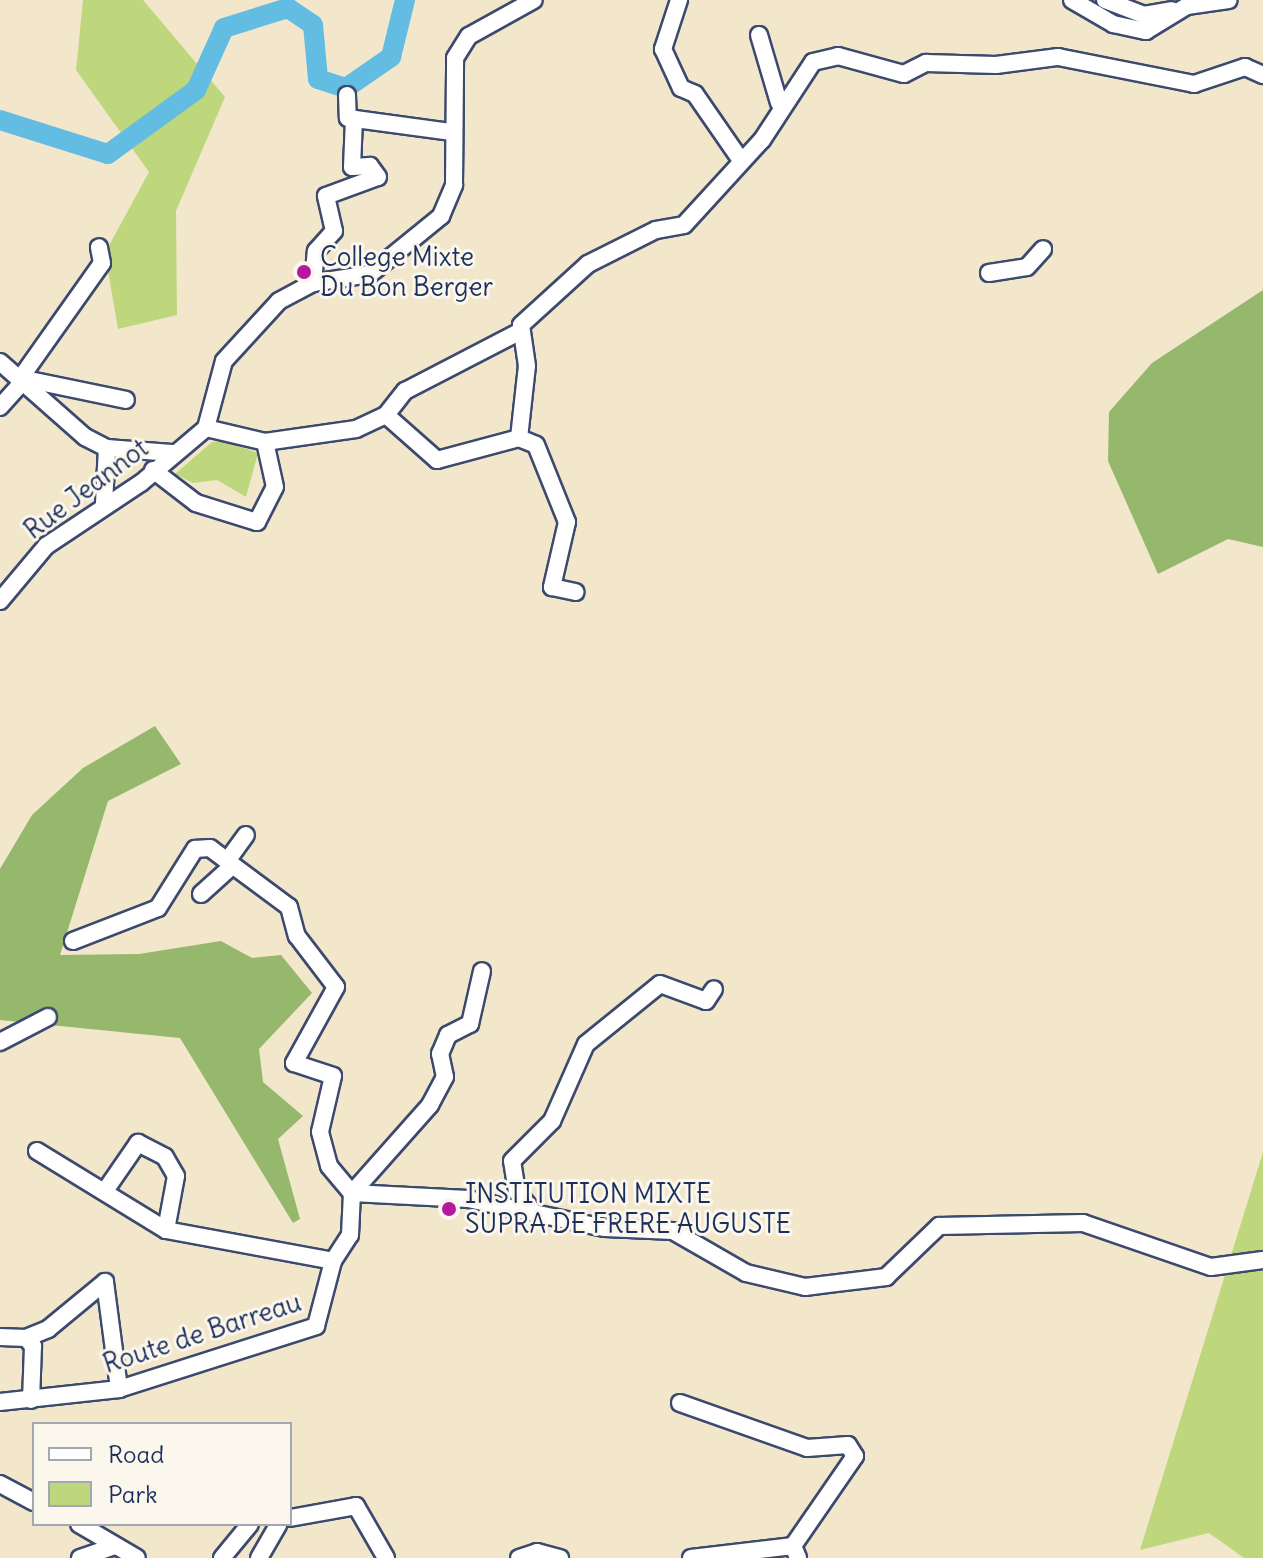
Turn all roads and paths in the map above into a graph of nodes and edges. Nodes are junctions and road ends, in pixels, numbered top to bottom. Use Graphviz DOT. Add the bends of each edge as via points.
graph roads {
  1 [pos="534,0"];
  2 [pos="679,0"];
  3 [pos="1072,0"];
  4 [pos="1105,0"];
  5 [pos="1229,0"];
  6 [pos="1187,6"];
  7 [pos="759,35"];
  8 [pos="1263,75"];
  9 [pos="347,95"];
  10 [pos="779,103"];
  11 [pos="354,119"];
  12 [pos="452,132"];
  13 [pos="740,159"];
  14 [pos="99,247"];
  15 [pos="1043,249"];
  16 [pos="989,273"];
  17 [pos="313,283"];
  18 [pos="519,332"];
  19 [pos="0,362"];
  20 [pos="24,377"];
  21 [pos="126,400"];
  22 [pos="0,407"];
  23 [pos="386,415"];
  24 [pos="206,428"];
  25 [pos="519,438"];
  26 [pos="265,442"];
  27 [pos="107,448"];
  28 [pos="172,453"];
  29 [pos="153,470"];
  30 [pos="104,503"];
  31 [pos="575,592"];
  32 [pos="0,601"];
  33 [pos="246,835"];
  34 [pos="229,863"];
  35 [pos="201,894"];
  36 [pos="73,941"];
  37 [pos="482,971"];
  38 [pos="714,989"];
  39 [pos="48,1017"];
  40 [pos="0,1042"];
  41 [pos="37,1151"];
  42 [pos="107,1188"];
  43 [pos="352,1193"];
  44 [pos="531,1209"];
  45 [pos="166,1230"];
  46 [pos="1263,1260"];
  47 [pos="333,1261"];
  48 [pos="0,1337"];
  49 [pos="26,1338"];
  50 [pos="119,1389"];
  51 [pos="31,1400"];
  52 [pos="0,1402"];
  53 [pos="680,1403"];
  54 [pos="0,1484"];
  55 [pos="32,1501"];
  56 [pos="292,1517"];
  57 [pos="82,1526"];
  58 [pos="248,1526"];
  59 [pos="282,1526"];
  60 [pos="115,1546"];
  61 [pos="796,1552"];
  62 [pos="80,1558"];
  63 [pos="137,1558"];
  64 [pos="222,1558"];
  65 [pos="259,1558"];
  66 [pos="386,1558"];
  67 [pos="519,1558"];
  68 [pos="560,1558"];
  69 [pos="691,1558"];
  1 -- 12 [label="street" via="462,47 451,87"];
  2 -- 13 [label="street" via="663,49 681,88 695,94"];
  3 -- 6 [label="street" via="1113,24 1146,31"];
  4 -- 6 [label="street" via="1144,15"];
  5 -- 6 [label="street"];
  7 -- 10 [label="street"];
  8 -- 10 [label="street" via="1245,67 1194,84 1058,57 996,65 926,63 904,74 825,56"];
  9 -- 11 [label="street"];
  10 -- 13 [label="street" via="762,140"];
  11 -- 12 [label="street"];
  11 -- 17 [label="street" via="352,167 370,166 378,177 326,196 334,231 316,251"];
  12 -- 17 [label="street" via="451,198 428,231 370,274"];
  13 -- 18 [label="street" via="684,225 656,230 588,264"];
  14 -- 20 [label="street" via="102,263"];
  15 -- 16 [label="street" via="1027,267"];
  17 -- 24 [label="street" via="279,301 224,361"];
  18 -- 23 [label="street" via="405,391"];
  18 -- 25 [label="street" via="527,366"];
  19 -- 20 [label="street"];
  20 -- 21 [label="street"];
  20 -- 22 [label="street"];
  20 -- 27 [label="street" via="67,428"];
  23 -- 25 [label="street" via="437,460"];
  23 -- 26 [label="street" via="356,429"];
  24 -- 26 [label="street"];
  24 -- 28 [label="street, Rue Jeannot"];
  25 -- 31 [label="street" via="545,460 567,522 552,587"];
  26 -- 29 [label="street" via="275,487 257,522 196,503"];
  27 -- 28 [label="street"];
  27 -- 30 [label="street"];
  28 -- 29 [label="street, Rue Jeannot"];
  29 -- 30 [label="street, Rue Jeannot"];
  30 -- 32 [label="street, Rue Jeannot" via="46,546"];
  33 -- 34 [label="street"];
  34 -- 35 [label="street"];
  34 -- 36 [label="street" via="210,848 195,849 158,908"];
  34 -- 43 [label="street" via="289,907 297,936 336,987 294,1063 333,1076 320,1132 329,1166"];
  37 -- 43 [label="street" via="470,1024 444,1045 445,1077 430,1105"];
  38 -- 44 [label="street" via="706,1001 660,984 586,1044 552,1121 512,1161 517,1192"];
  39 -- 40 [label="street"];
  41 -- 42 [label="street"];
  42 -- 45 [label="street" via="137,1218"];
  42 -- 45 [label="street" via="138,1143 165,1157 176,1176"];
  43 -- 44 [label="street"];
  43 -- 47 [label="street, Route de Barreau" via="350,1235"];
  44 -- 46 [label="street" via="605,1228 673,1231 746,1273 805,1287 886,1277 939,1226 1083,1223 1211,1267"];
  45 -- 47 [label="street"];
  47 -- 50 [label="street, Route de Barreau" via="316,1326"];
  48 -- 49 [label="street"];
  49 -- 50 [label="street" via="48,1329 105,1282"];
  49 -- 51 [label="street" via="33,1346"];
  50 -- 51 [label="street, Route de Barreau"];
  51 -- 52 [label="street, Route de Barreau"];
  53 -- 61 [label="street" via="807,1448 848,1445 855,1456"];
  54 -- 55 [label="street"];
  56 -- 66 [label="street" via="356,1506"];
  57 -- 60 [label="street"];
  58 -- 64 [label="street"];
  59 -- 65 [label="street"];
  60 -- 62 [label="street"];
  60 -- 63 [label="street"];
  61 -- 69 [label="street"];
  67 -- 68 [label="street" via="537,1552"];
}
